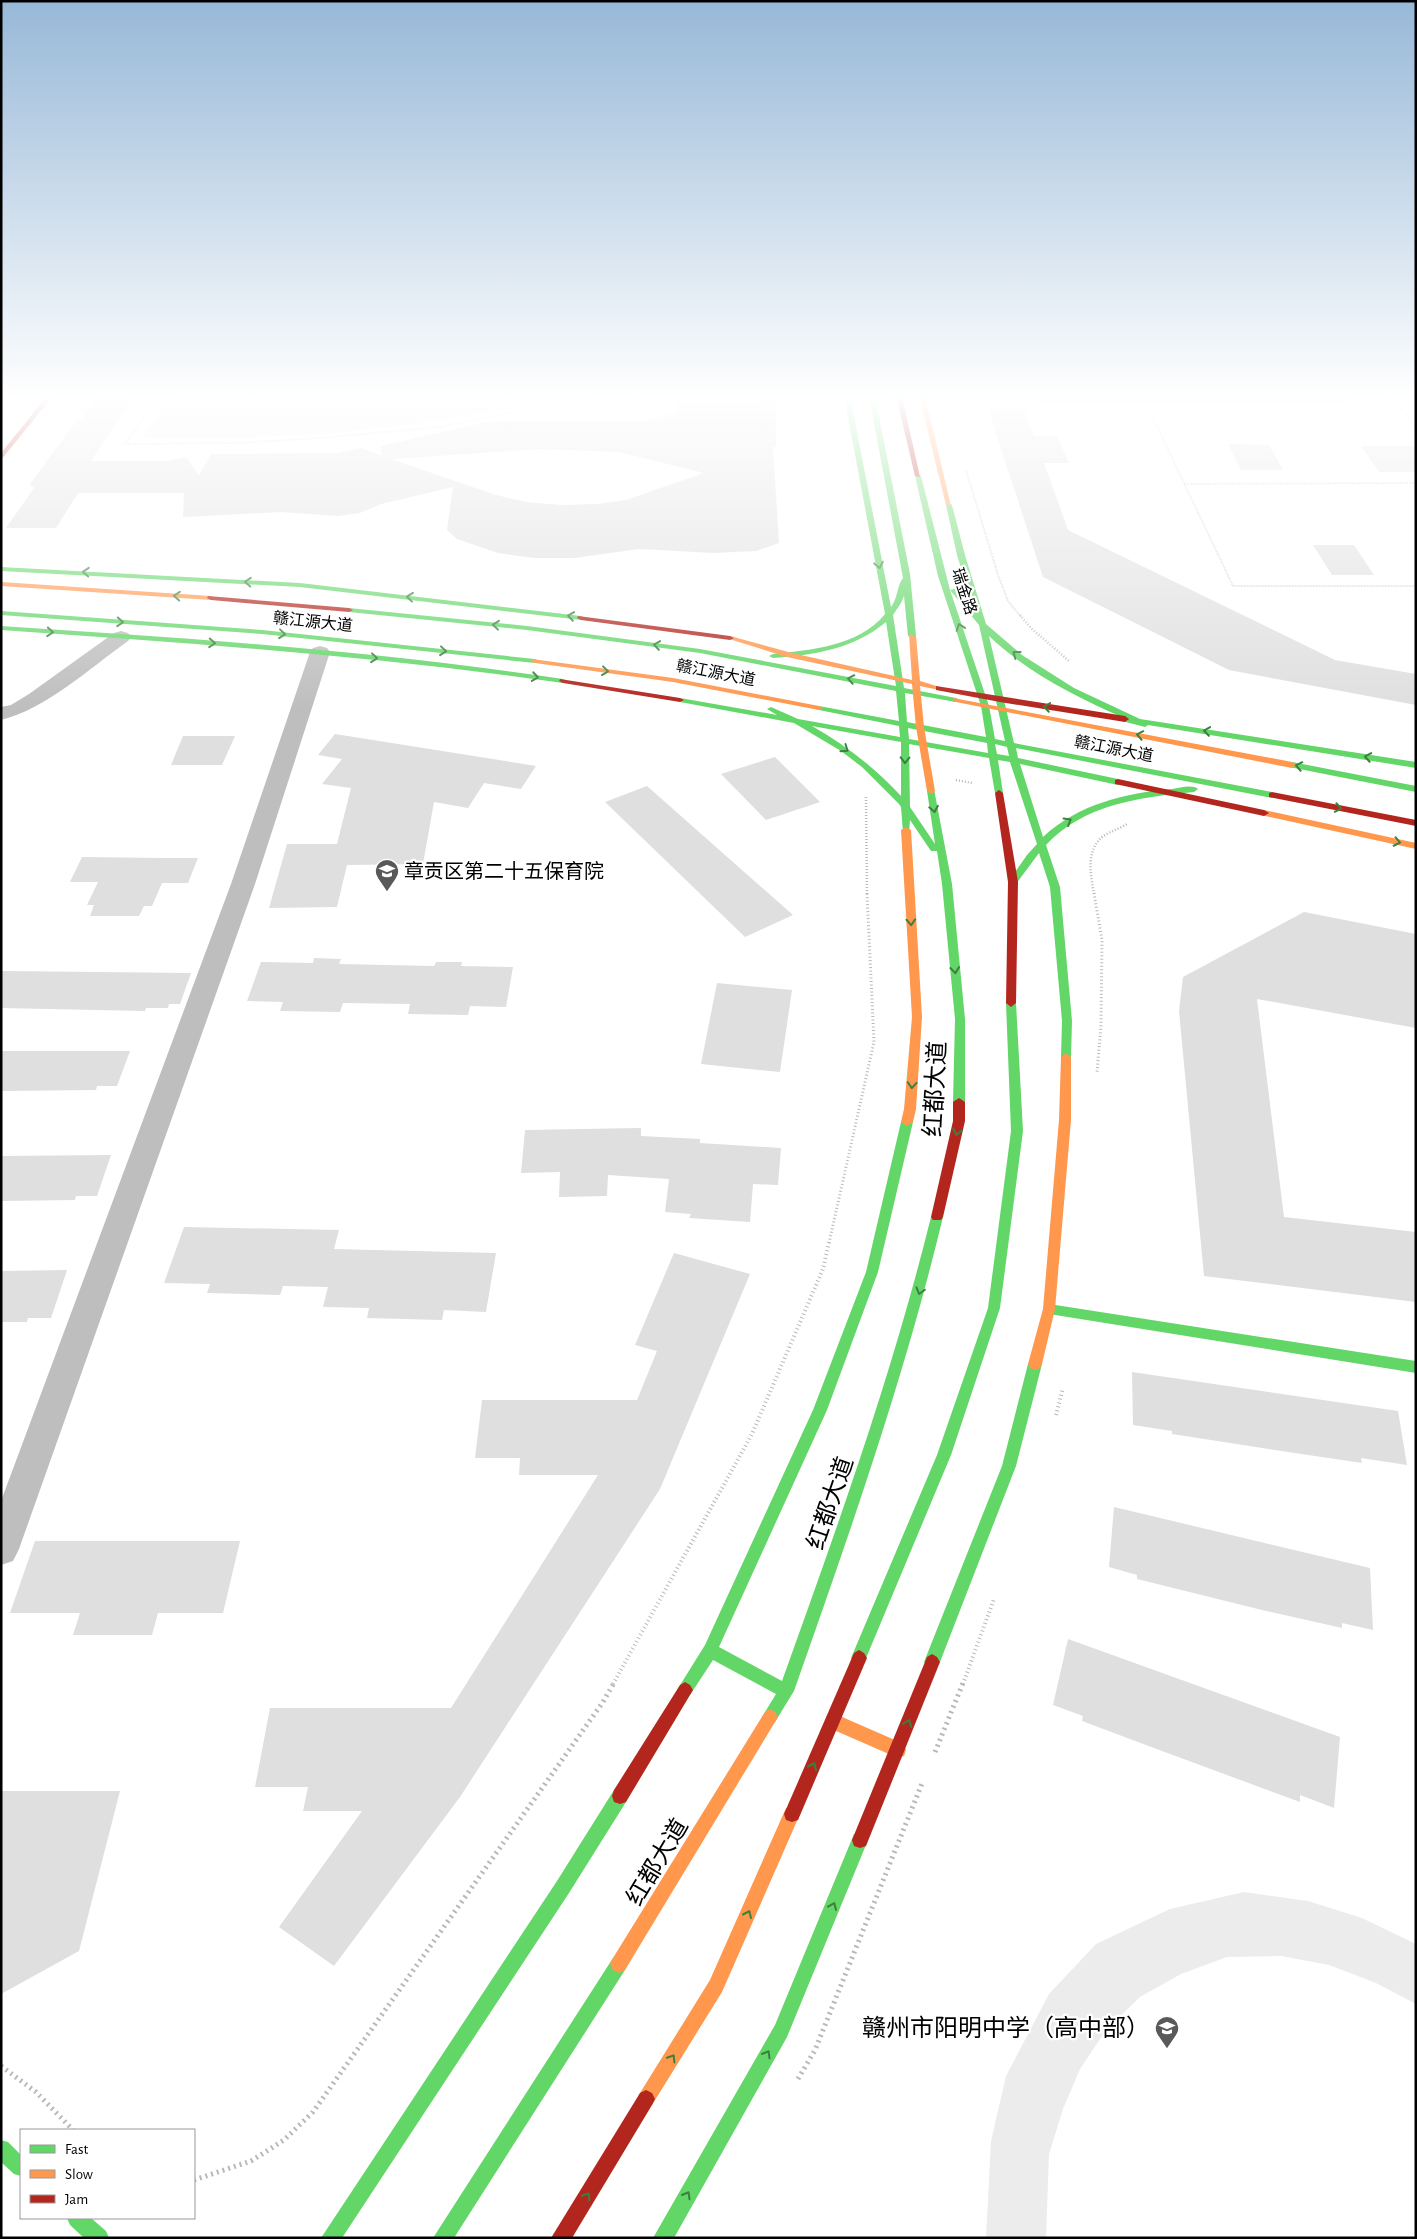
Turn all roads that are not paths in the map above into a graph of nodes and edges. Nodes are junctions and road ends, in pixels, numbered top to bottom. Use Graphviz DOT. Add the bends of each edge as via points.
graph roads {
  1 [pos="867,500"];
  2 [pos="892,500"];
  3 [pos="924,500"];
  4 [pos="947,500"];
  5 [pos="1,568"];
  6 [pos="906,574"];
  7 [pos="942,576"];
  8 [pos="1,584"];
  9 [pos="1,613"];
  10 [pos="889,616"];
  11 [pos="983,625"];
  12 [pos="1,628"];
  13 [pos="121,636"];
  14 [pos="700,651"];
  15 [pos="320,652"];
  16 [pos="790,655"];
  17 [pos="689,683"];
  18 [pos="900,685"];
  19 [pos="917,688"];
  20 [pos="983,701"];
  21 [pos="1001,705"];
  22 [pos="1,714"];
  23 [pos="1135,720"];
  24 [pos="799,722"];
  25 [pos="903,724"];
  26 [pos="920,727"];
  27 [pos="989,740"];
  28 [pos="905,741"];
  29 [pos="923,744"];
  30 [pos="1010,744"];
  31 [pos="1218,749"];
  32 [pos="992,756"];
  33 [pos="1014,760"];
  34 [pos="1416,765"];
  35 [pos="1416,789"];
  36 [pos="1162,792"];
  37 [pos="1256,792"];
  38 [pos="905,804"];
  39 [pos="1416,823"];
  40 [pos="1040,843"];
  41 [pos="1416,846"];
  42 [pos="1013,882"];
  43 [pos="946,884"];
  44 [pos="1049,1309"];
  45 [pos="1416,1367"];
  46 [pos="1,1549"];
  47 [pos="710,1650"];
  48 [pos="786,1691"];
  49 [pos="833,1721"];
  50 [pos="898,1750"];
  51 [pos="1,2149"];
  52 [pos="20,2166"];
  53 [pos="78,2219"];
  54 [pos="100,2238"];
  55 [pos="331,2238"];
  56 [pos="443,2238"];
  57 [pos="561,2238"];
  58 [pos="663,2238"];
  1 -- 10 [label="main road, one-way"];
  2 -- 6 [label="main road"];
  3 -- 7 [label="main road, 瑞金路"];
  4 -- 11 [label="main road" via="960,555"];
  16 -- 5 [label="main road, one-way" via="741,640 527,610 300,586"];
  6 -- 10 [label="main road" via="900,598"];
  6 -- 19 [label="main road"];
  7 -- 11 [label="main road"];
  20 -- 7 [label="main road, 瑞金路, one-way"];
  14 -- 8 [label="main road, 赣江源大道, one-way" via="685,653 528,628 293,604"];
  9 -- 17 [label="main road, 赣江源大道, one-way" via="262,632 675,676"];
  10 -- 16 [label="main road" via="850,640"];
  10 -- 18 [label="main road"];
  11 -- 21 [label="main road"];
  23 -- 11 [label="main road, one-way" via="1054,680 1006,647"];
  12 -- 13 [label="main road, one-way"];
  13 -- 15 [label="main road, one-way"];
  13 -- 22 [label="street" via="36,698 18,709"];
  14 -- 16 [label="main road" via="739,656"];
  18 -- 14 [label="main road, 赣江源大道, one-way"];
  15 -- 24 [label="main road, one-way" via="490,669"];
  15 -- 46 [label="street" via="243,884"];
  16 -- 18 [label="main road"];
  17 -- 24 [label="main road" via="750,700"];
  17 -- 25 [label="main road, 赣江源大道"];
  18 -- 19 [label="main road, 赣江源大道"];
  18 -- 25 [label="main road"];
  19 -- 20 [label="main road, 赣江源大道"];
  19 -- 26 [label="main road, 红都大道"];
  20 -- 21 [label="main road, 赣江源大道"];
  20 -- 27 [label="main road"];
  23 -- 21 [label="main road, one-way"];
  21 -- 30 [label="main road"];
  31 -- 21 [label="main road, 赣江源大道, one-way"];
  23 -- 31 [label="main road"];
  34 -- 23 [label="main road, one-way"];
  24 -- 28 [label="main road"];
  24 -- 38 [label="main road, one-way" via="858,758"];
  25 -- 26 [label="main road, 赣江源大道"];
  25 -- 28 [label="main road"];
  26 -- 27 [label="main road, 赣江源大道"];
  26 -- 29 [label="main road, 红都大道"];
  27 -- 30 [label="main road, 赣江源大道"];
  27 -- 32 [label="main road"];
  28 -- 29 [label="main road"];
  28 -- 38 [label="main road, one-way"];
  29 -- 32 [label="main road"];
  29 -- 43 [label="main road, 红都大道, one-way"];
  30 -- 33 [label="main road"];
  30 -- 37 [label="main road, 赣江源大道"];
  35 -- 31 [label="main road, 赣江源大道, one-way"];
  32 -- 33 [label="main road"];
  32 -- 42 [label="main road"];
  33 -- 36 [label="main road"];
  33 -- 40 [label="main road"];
  36 -- 37 [label="main road" via="1198,789"];
  40 -- 36 [label="main road, one-way" via="1058,827 1096,808"];
  36 -- 41 [label="main road, one-way"];
  37 -- 39 [label="main road, 赣江源大道, one-way"];
  38 -- 43 [label="main road" via="928,836"];
  38 -- 47 [label="main road, one-way" via="916,1017 910,1108 868,1281 820,1410"];
  40 -- 42 [label="main road" via="1021,866"];
  40 -- 44 [label="main road" via="1055,887 1067,1021 1065,1120"];
  42 -- 49 [label="main road" via="1011,1032 1017,1131 994,1308 944,1455"];
  43 -- 48 [label="main road, 红都大道, one-way" via="960,1018 959,1122 921,1287 881,1423"];
  44 -- 45 [label="main road"];
  50 -- 44 [label="main road, one-way" via="1009,1466"];
  47 -- 48 [label="main road"];
  47 -- 55 [label="main road" via="563,1887"];
  48 -- 56 [label="main road, 红都大道" via="635,1939"];
  49 -- 50 [label="main road"];
  57 -- 49 [label="main road, one-way" via="716,1986"];
  58 -- 50 [label="main road, one-way" via="781,2031"];
  51 -- 52 [label="main road"];
  53 -- 54 [label="main road"];
}
